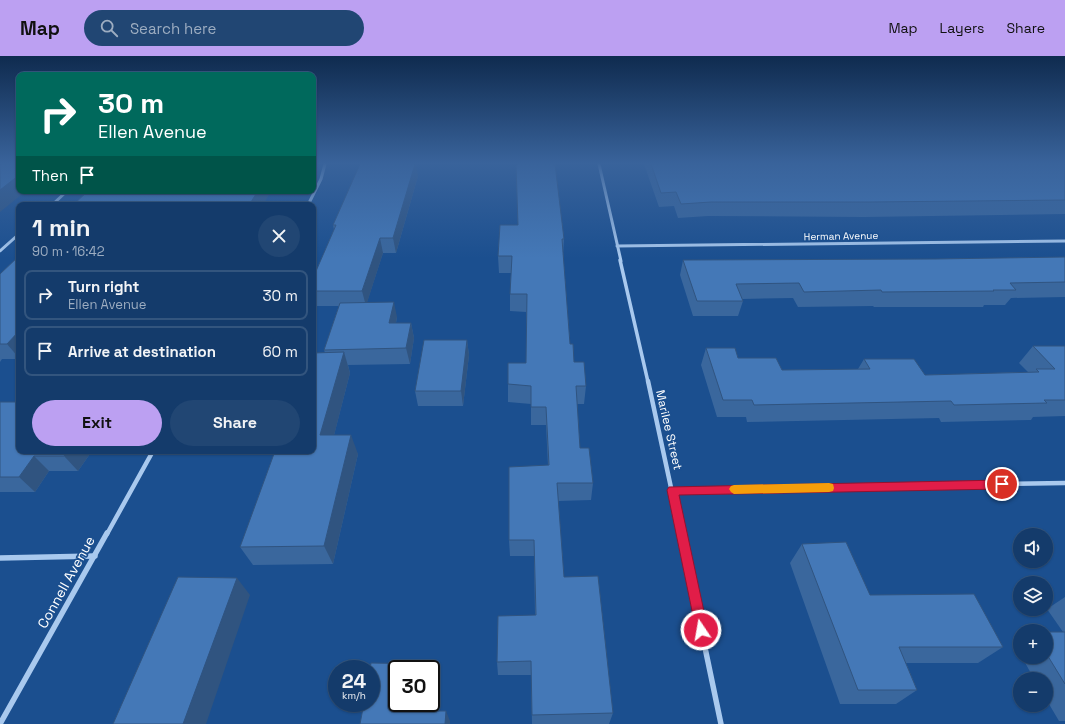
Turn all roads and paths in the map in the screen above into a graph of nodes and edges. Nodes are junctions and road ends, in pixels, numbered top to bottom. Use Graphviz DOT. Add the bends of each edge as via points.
graph roads {
  1 [pos="63,195"];
  2 [pos="606,195"];
  3 [pos="55,202"];
  4 [pos="16,237"];
  5 [pos="1065,241"];
  6 [pos="617,246"];
  7 [pos="0,251"];
  8 [pos="151,454"];
  9 [pos="1065,483"];
  10 [pos="672,490"];
  11 [pos="95,556"];
  12 [pos="0,558"];
  13 [pos="0,724"];
  14 [pos="721,724"];
  1 -- 3 [label="street"];
  2 -- 6 [label="street, Marilee Street"];
  4 -- 7 [label="street"];
  5 -- 6 [label="street, Herman Avenue"];
  6 -- 10 [label="street, Marilee Street"];
  8 -- 11 [label="street, Connell Avenue"];
  9 -- 10 [label="street"];
  10 -- 14 [label="street, Marilee Street"];
  11 -- 12 [label="street"];
  11 -- 13 [label="street, Connell Avenue"];
}
